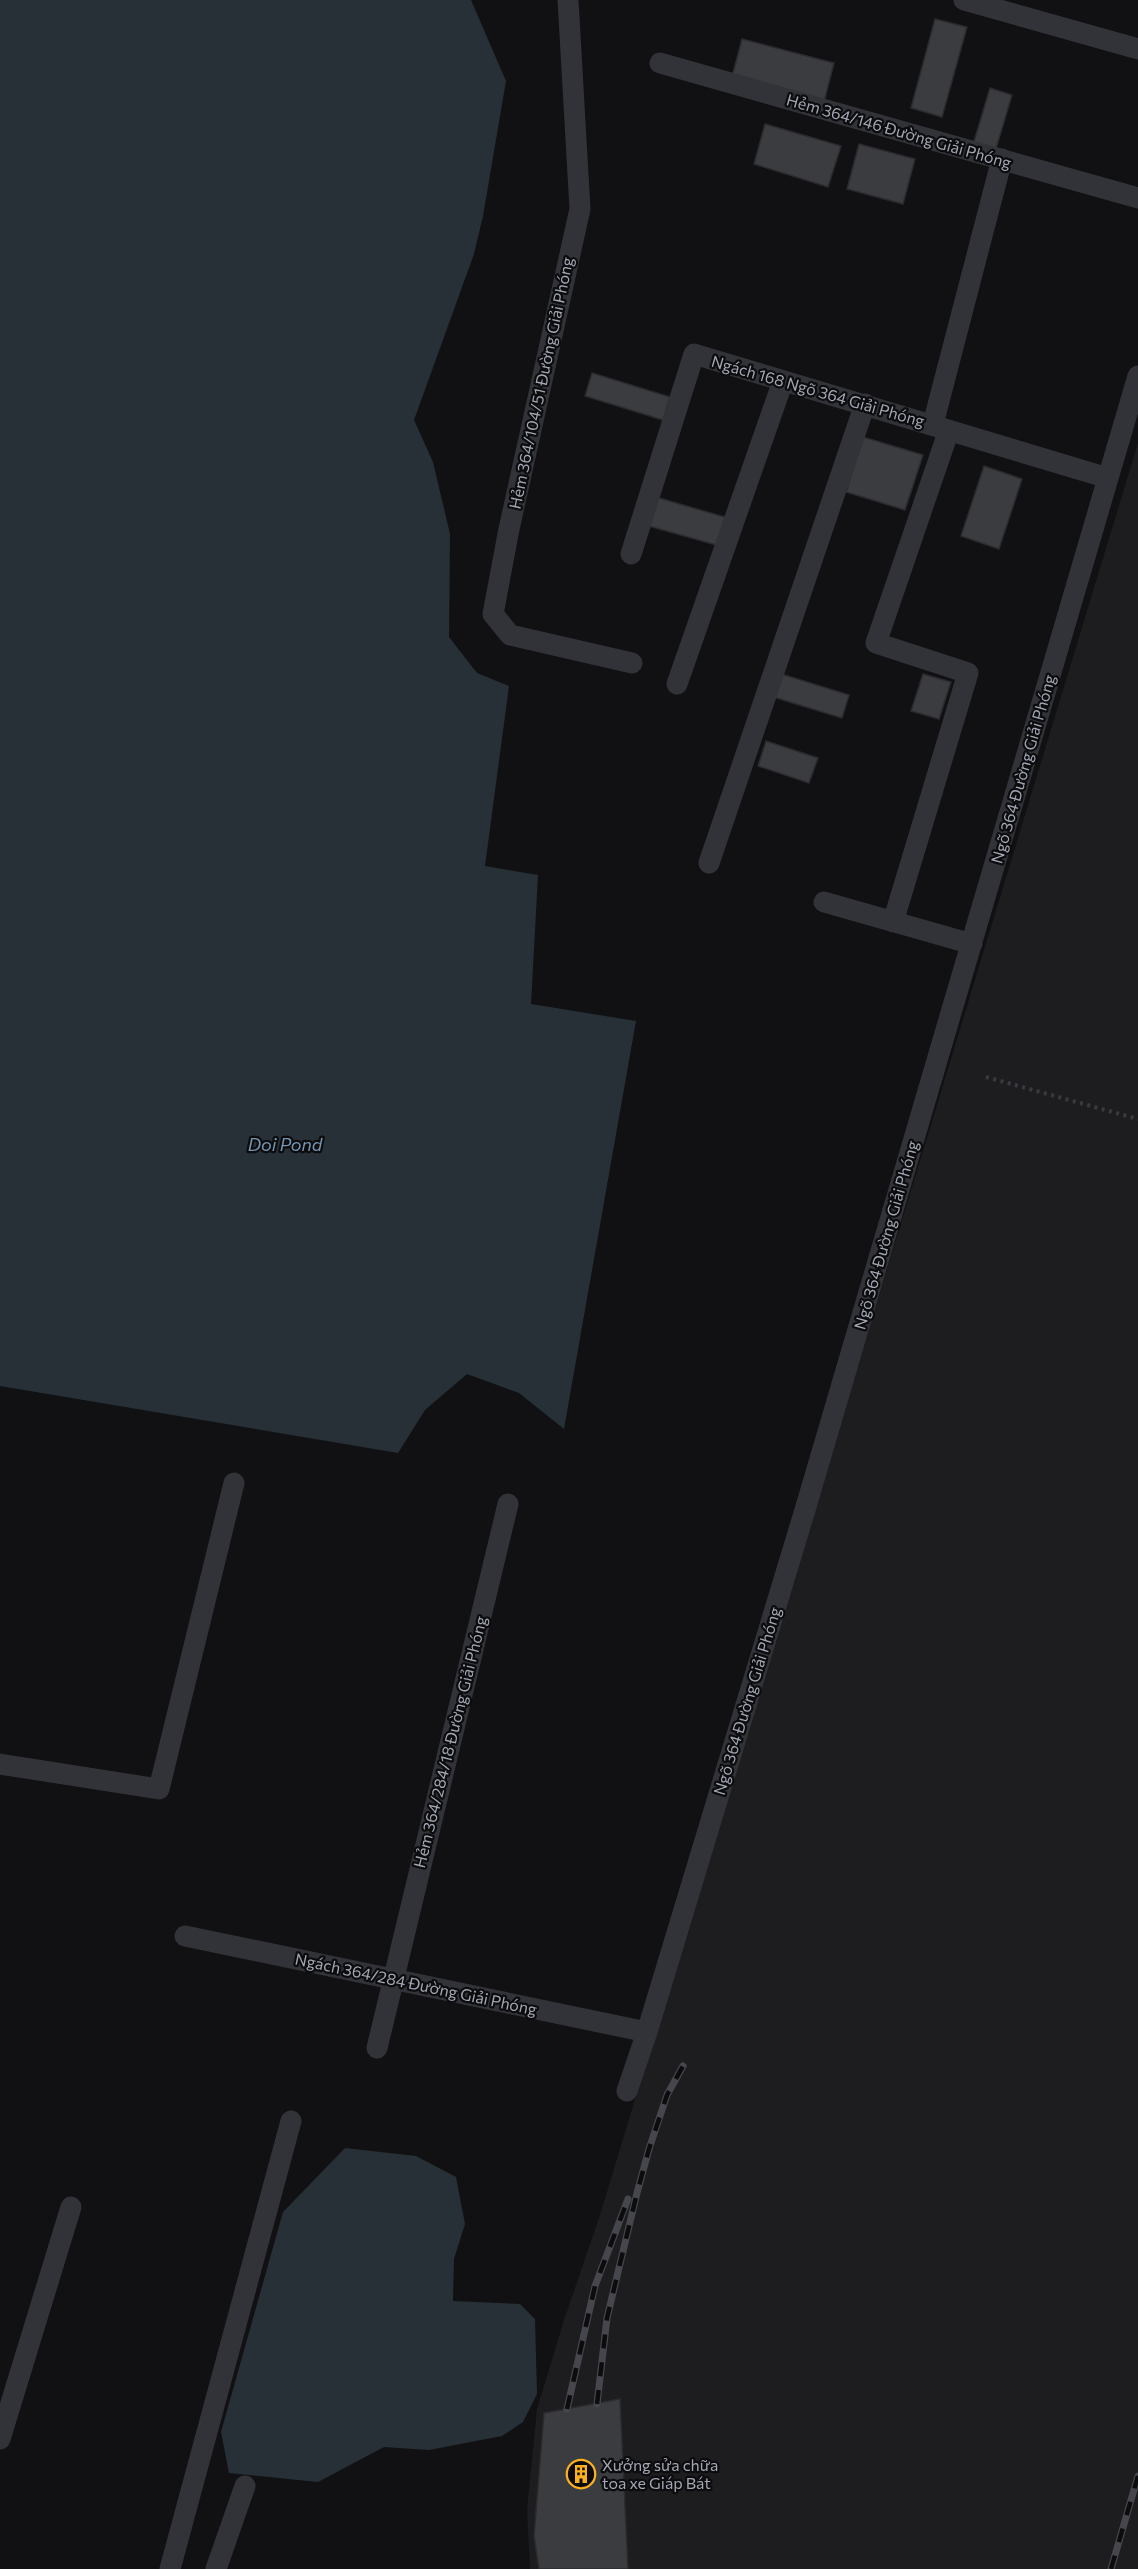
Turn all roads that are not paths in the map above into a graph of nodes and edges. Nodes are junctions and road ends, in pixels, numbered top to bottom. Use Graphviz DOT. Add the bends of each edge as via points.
graph roads {
  1 [pos="568,0"];
  2 [pos="964,0"];
  3 [pos="1138,49"];
  4 [pos="660,63"];
  5 [pos="1002,159"];
  6 [pos="1138,198"];
  7 [pos="1138,376"];
  8 [pos="783,381"];
  9 [pos="866,404"];
  10 [pos="941,427"];
  11 [pos="1108,478"];
  12 [pos="631,554"];
  13 [pos="632,663"];
  14 [pos="677,684"];
  15 [pos="709,863"];
  16 [pos="824,902"];
  17 [pos="893,922"];
  18 [pos="972,944"];
  19 [pos="234,1483"];
  20 [pos="508,1504"];
  21 [pos="0,1764"];
  22 [pos="185,1936"];
  23 [pos="393,1980"];
  24 [pos="646,2032"];
  25 [pos="376,2048"];
  26 [pos="627,2091"];
  27 [pos="291,2121"];
  28 [pos="70,2207"];
  29 [pos="0,2439"];
  30 [pos="245,2486"];
  31 [pos="170,2569"];
  32 [pos="216,2569"];
  1 -- 13 [label="lane, Hẻm 364/104/51 Đường Giải Phóng" via="580,209 493,614 510,634"];
  2 -- 3 [label="lane"];
  4 -- 5 [label="lane, Hẻm 364/146 Đường Giải Phóng"];
  5 -- 6 [label="lane, Hẻm 364/146 Đường Giải Phóng"];
  5 -- 10 [label="lane"];
  7 -- 11 [label="lane, Ngõ 364 Đường Giải Phóng"];
  8 -- 9 [label="lane, Ngách 168 Ngõ 364 Giải Phóng"];
  8 -- 12 [label="lane, Ngách 168 Ngõ 364 Giải Phóng" via="694,354"];
  8 -- 14 [label="lane"];
  9 -- 10 [label="lane, Ngách 168 Ngõ 364 Giải Phóng"];
  9 -- 15 [label="lane"];
  10 -- 11 [label="lane, Ngách 168 Ngõ 364 Giải Phóng"];
  10 -- 17 [label="lane" via="876,643 968,673"];
  11 -- 18 [label="lane, Ngõ 364 Đường Giải Phóng"];
  16 -- 17 [label="lane"];
  17 -- 18 [label="lane"];
  18 -- 24 [label="lane, Ngõ 364 Đường Giải Phóng"];
  19 -- 21 [label="lane" via="159,1789"];
  20 -- 23 [label="lane, Hẻm 364/284/18 Đường Giải Phóng"];
  22 -- 23 [label="lane, Ngách 364/284 Đường Giải Phóng"];
  23 -- 24 [label="lane, Ngách 364/284 Đường Giải Phóng"];
  23 -- 25 [label="lane, Hẻm 364/284/18 Đường Giải Phóng"];
  24 -- 26 [label="lane, Ngõ 364 Đường Giải Phóng"];
  27 -- 31 [label="lane"];
  28 -- 29 [label="lane"];
  30 -- 32 [label="lane"];
}
